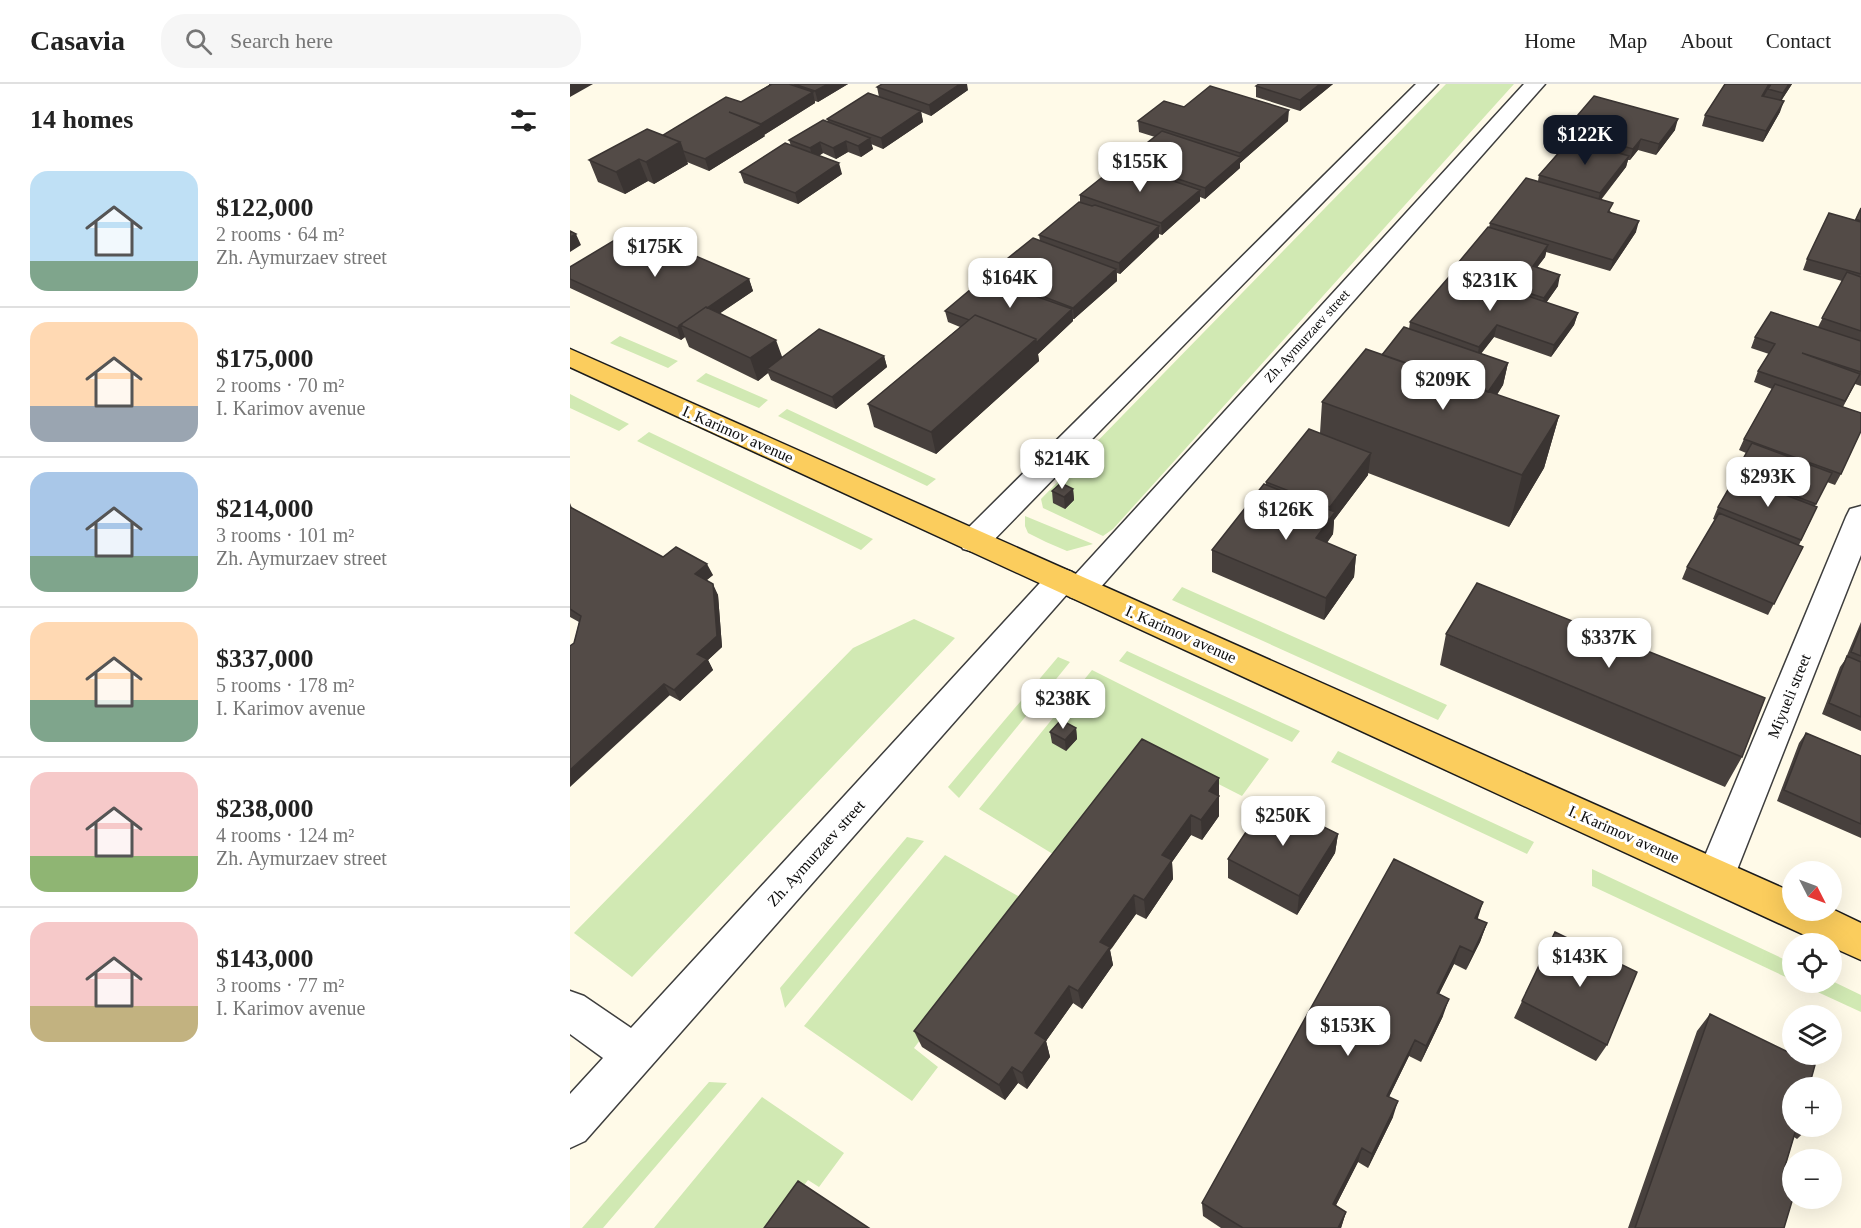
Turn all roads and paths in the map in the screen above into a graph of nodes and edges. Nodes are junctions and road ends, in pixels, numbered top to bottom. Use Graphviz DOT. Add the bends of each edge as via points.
graph roads {
  1 [pos="1428,84"];
  2 [pos="1535,84"];
  3 [pos="570,357"];
  4 [pos="1861,517"];
  5 [pos="974,541"];
  6 [pos="1071,585"];
  7 [pos="1716,875"];
  8 [pos="1782,905"];
  9 [pos="1816,921"];
  10 [pos="1861,942"];
  11 [pos="570,1010"];
  12 [pos="634,1055"];
  13 [pos="570,1126"];
  1 -- 5 [label="street"];
  2 -- 6 [label="street, Zh. Aymurzaev street"];
  3 -- 5 [label="main road, I. Karimov avenue"];
  4 -- 7 [label="street, Miyueli street"];
  5 -- 6 [label="main road, I. Karimov avenue"];
  6 -- 7 [label="main road, I. Karimov avenue"];
  6 -- 12 [label="street, Zh. Aymurzaev street"];
  7 -- 8 [label="main road, I. Karimov avenue"];
  9 -- 10 [label="main road, I. Karimov avenue"];
  11 -- 12 [label="street"];
  12 -- 13 [label="street, Zh. Aymurzaev street"];
}
